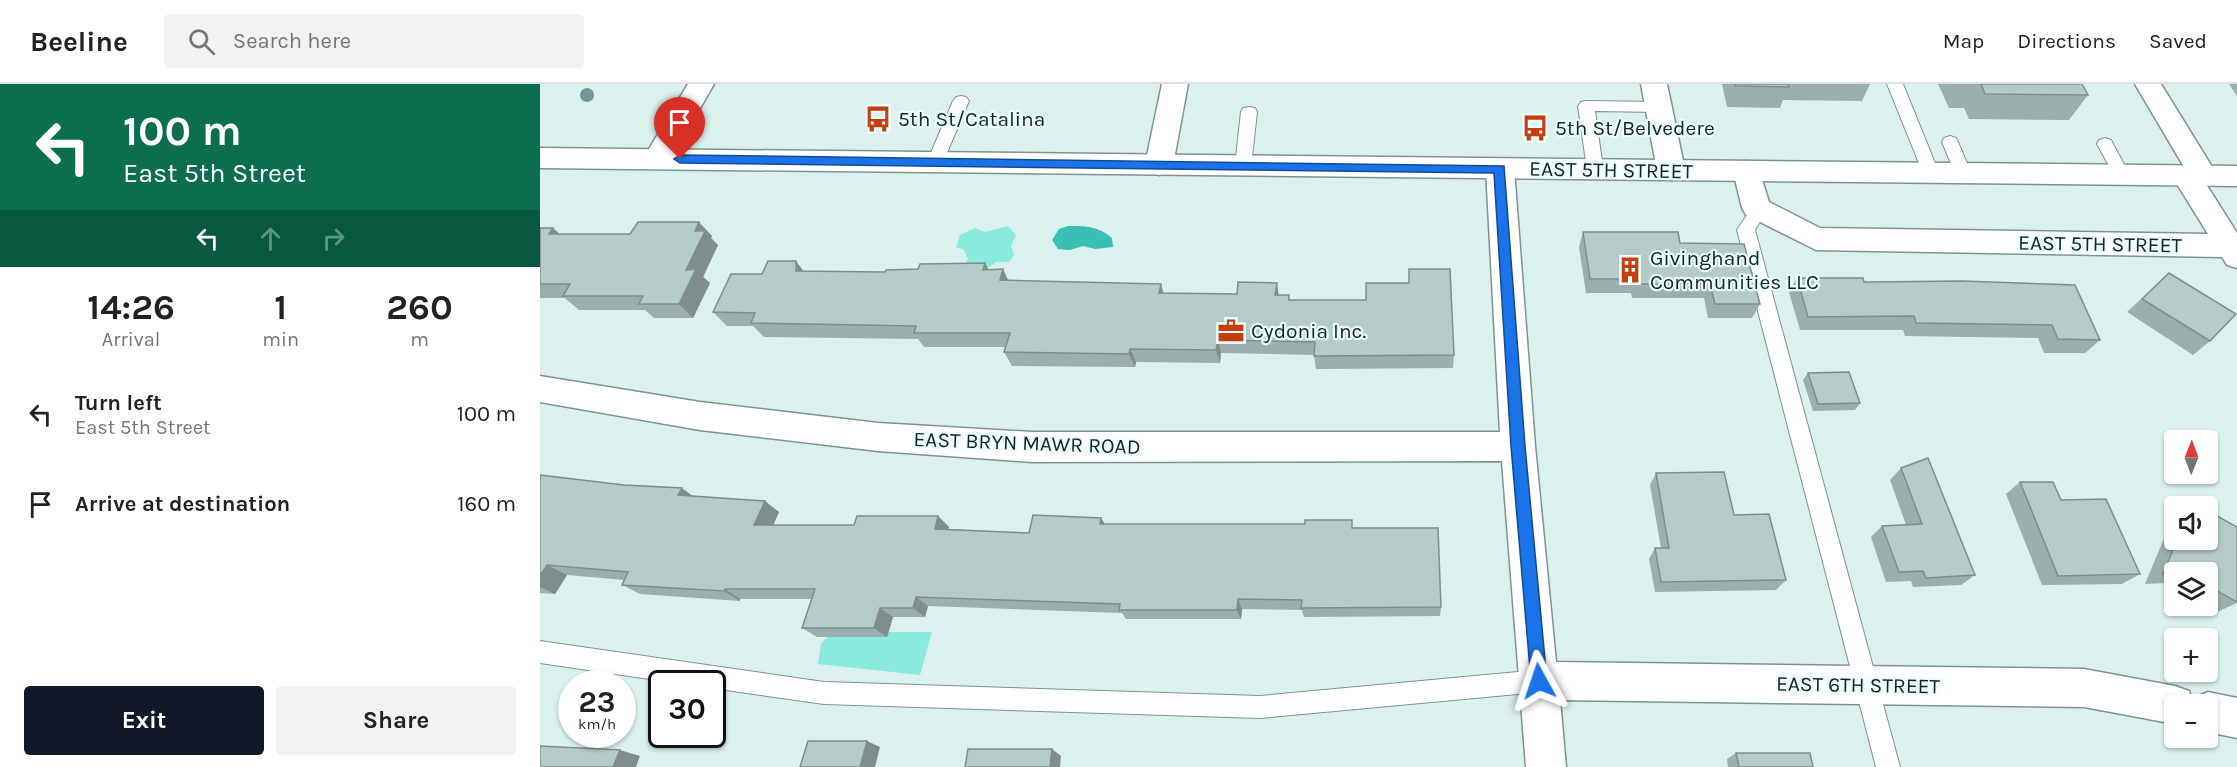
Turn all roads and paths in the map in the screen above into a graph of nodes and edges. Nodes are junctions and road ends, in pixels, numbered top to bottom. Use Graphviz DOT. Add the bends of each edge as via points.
graph roads {
  1 [pos="701,84"];
  2 [pos="1175,84"];
  3 [pos="1895,84"];
  4 [pos="2148,84"];
  5 [pos="1656,95"];
  6 [pos="961,102"];
  7 [pos="1249,112"];
  8 [pos="1950,142"];
  9 [pos="2105,144"];
  10 [pos="540,158"];
  11 [pos="657,159"];
  12 [pos="934,162"];
  13 [pos="1159,165"];
  14 [pos="1243,166"];
  15 [pos="1500,169"];
  16 [pos="1595,170"];
  17 [pos="1671,170"];
  18 [pos="1747,171"];
  19 [pos="1930,173"];
  20 [pos="1963,173"];
  21 [pos="2122,175"];
  22 [pos="2195,176"];
  23 [pos="2237,176"];
  24 [pos="1759,210"];
  25 [pos="2235,250"];
  26 [pos="540,389"];
  27 [pos="1518,446"];
  28 [pos="540,652"];
  29 [pos="1539,681"];
  30 [pos="1866,685"];
  31 [pos="2164,703"];
  32 [pos="2218,714"];
  33 [pos="2237,718"];
  34 [pos="1546,767"];
  35 [pos="1888,767"];
  1 -- 11 [label="street"];
  2 -- 13 [label="street"];
  3 -- 19 [label="lane"];
  4 -- 22 [label="street"];
  5 -- 16 [label="lane" via="1586,106"];
  5 -- 17 [label="street"];
  6 -- 12 [label="lane"];
  7 -- 14 [label="lane"];
  8 -- 20 [label="lane"];
  9 -- 21 [label="lane"];
  10 -- 11 [label="street, EAST 5TH STREET"];
  11 -- 12 [label="street, EAST 5TH STREET"];
  12 -- 13 [label="street, EAST 5TH STREET"];
  13 -- 14 [label="street, EAST 5TH STREET"];
  14 -- 15 [label="street, EAST 5TH STREET"];
  15 -- 16 [label="street, EAST 5TH STREET"];
  15 -- 27 [label="street"];
  16 -- 17 [label="street, EAST 5TH STREET"];
  17 -- 18 [label="street, EAST 5TH STREET"];
  18 -- 19 [label="street, EAST 5TH STREET"];
  18 -- 24 [label="street"];
  19 -- 20 [label="street, EAST 5TH STREET"];
  20 -- 21 [label="street, EAST 5TH STREET"];
  21 -- 22 [label="street, EAST 5TH STREET"];
  22 -- 23 [label="street, EAST 5TH STREET"];
  22 -- 25 [label="street"];
  24 -- 25 [label="street, EAST 5TH STREET" via="1816,239"];
  24 -- 30 [label="lane" via="1746,230"];
  26 -- 27 [label="street, EAST BRYN MAWR ROAD" via="700,416 878,437 1008,445"];
  27 -- 29 [label="street"];
  28 -- 29 [label="lane" via="824,693 1260,707"];
  29 -- 30 [label="street, EAST 6TH STREET"];
  29 -- 34 [label="street"];
  30 -- 31 [label="street, EAST 6TH STREET" via="2084,688"];
  30 -- 35 [label="lane"];
  32 -- 33 [label="street"];
}
